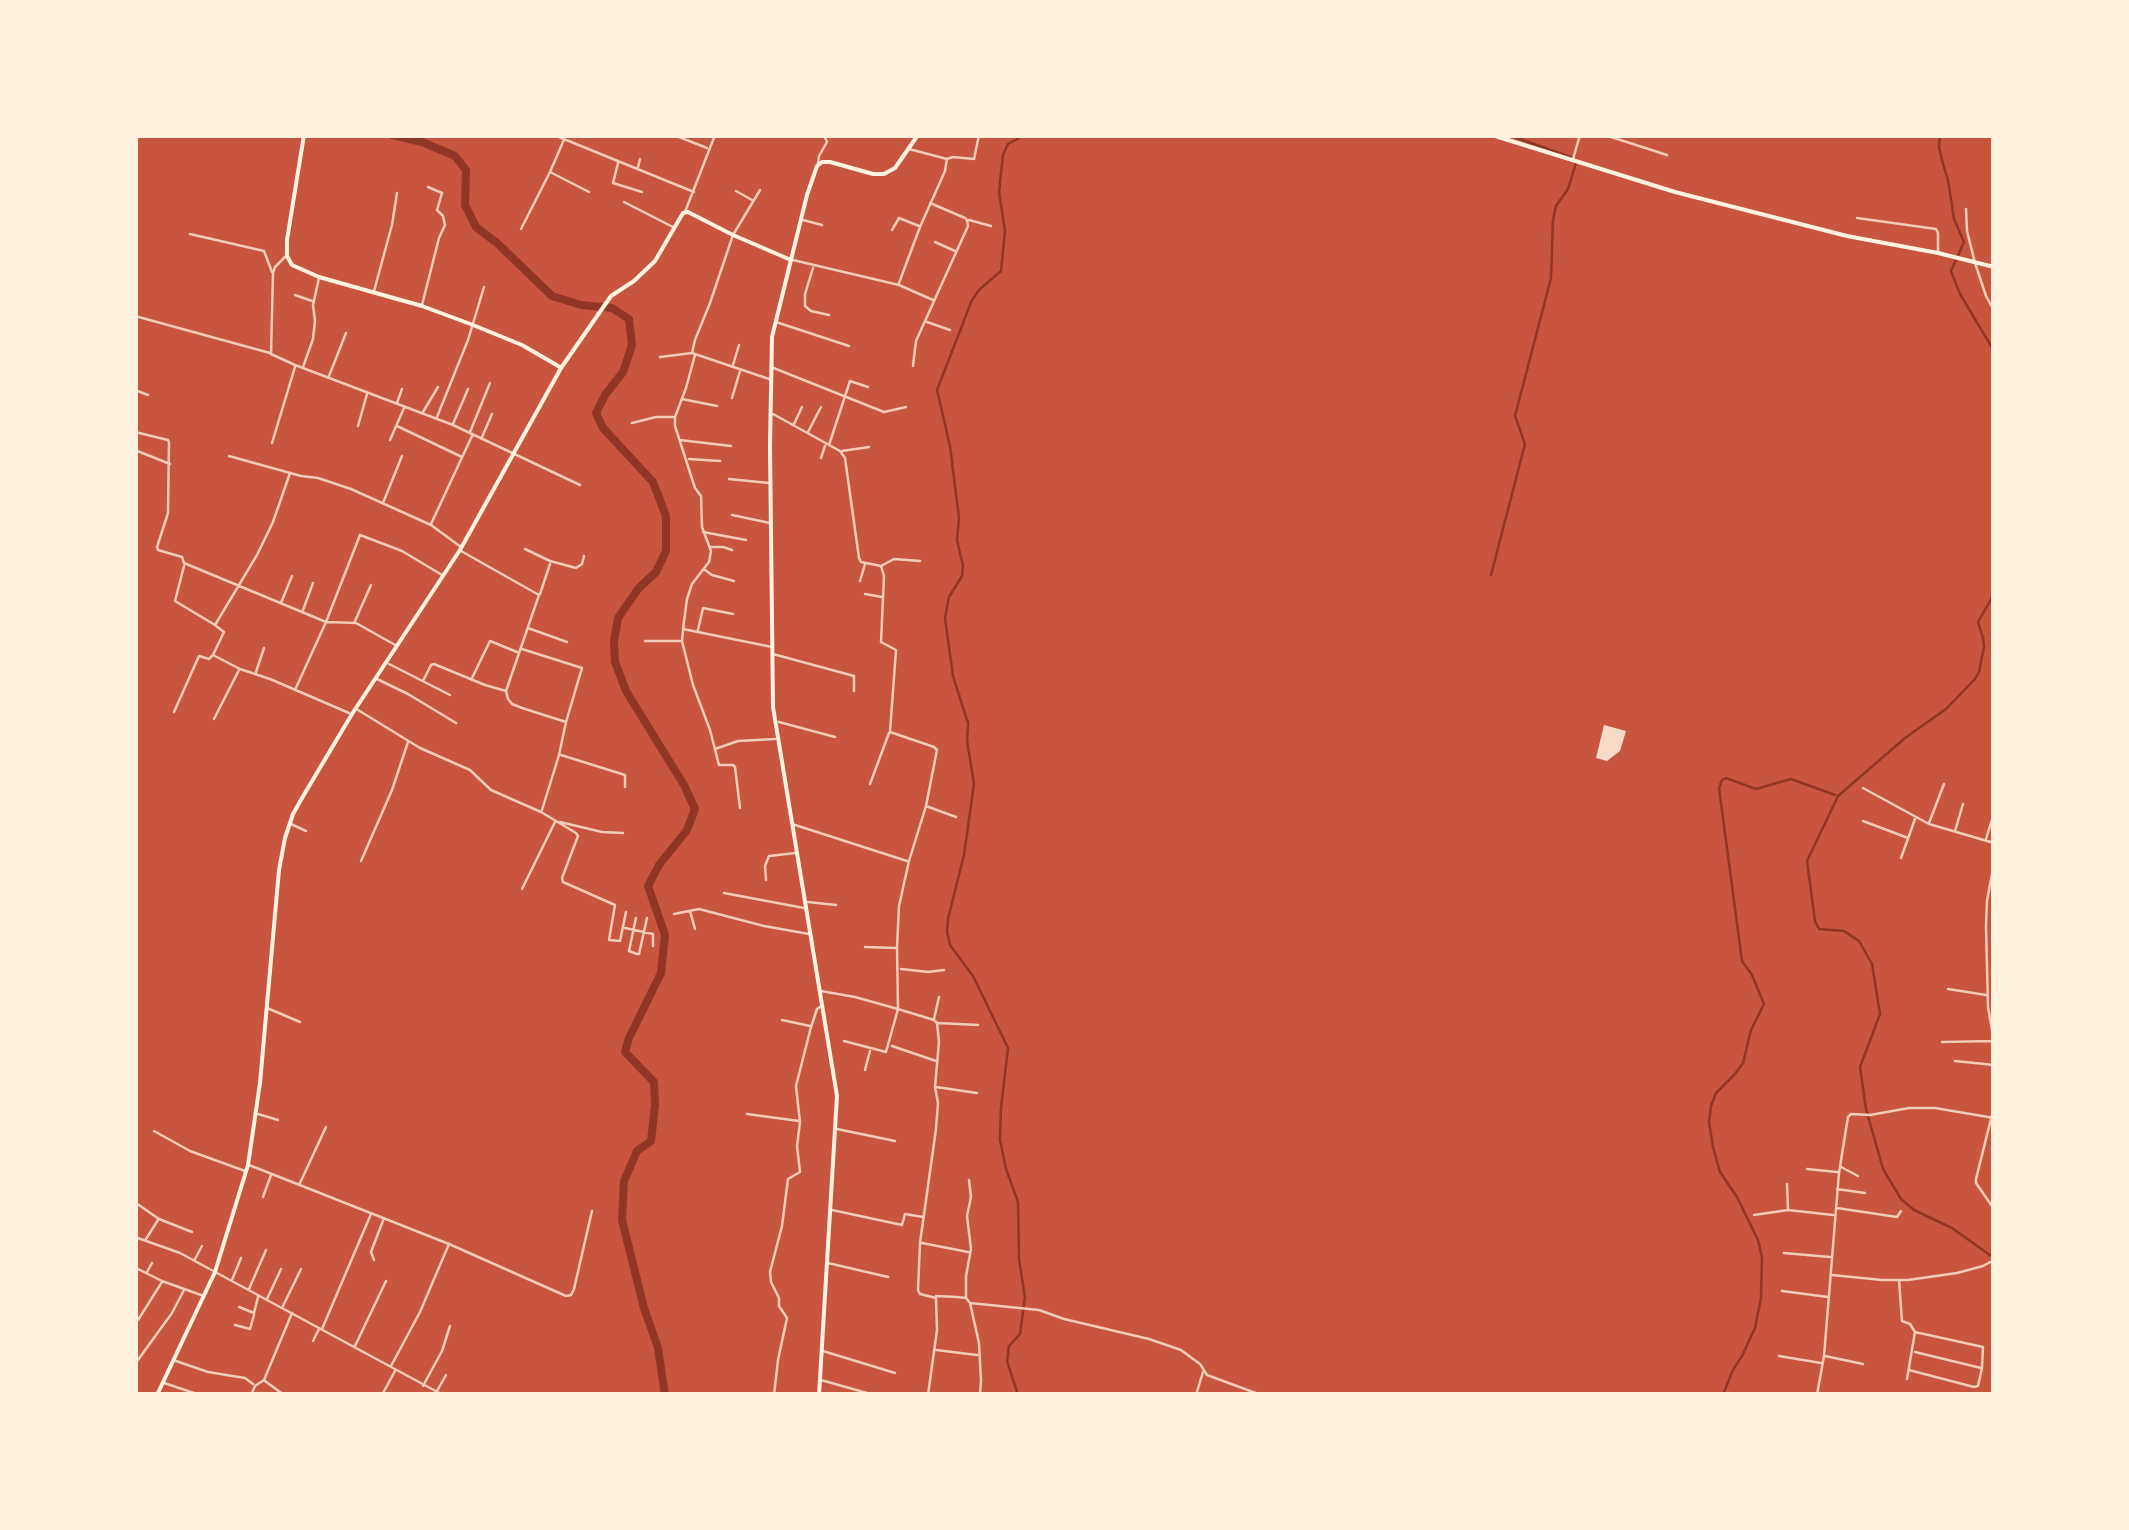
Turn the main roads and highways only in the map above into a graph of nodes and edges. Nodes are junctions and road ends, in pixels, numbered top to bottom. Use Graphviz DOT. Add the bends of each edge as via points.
graph roads {
  1 [pos="304,135"];
  2 [pos="918,135"];
  3 [pos="1492,135"];
  4 [pos="1500,136"];
  5 [pos="791,260"];
  6 [pos="1994,267"];
  7 [pos="561,368"];
  8 [pos="157,1395"];
  9 [pos="818,1395"];
  1 -- 7 [label="main road" via="288,240 288,259 296,268 473,325"];
  2 -- 5 [label="main road" via="884,174 818,164"];
  3 -- 4 [label="main road"];
  4 -- 6 [label="main road" via="1788,222"];
  5 -- 7 [label="main road" via="686,212 651,266 607,301"];
  5 -- 9 [label="main road" via="775,321 770,379 772,651 777,739 837,1091"];
  7 -- 8 [label="main road" via="461,548 290,824 279,870 247,1168 215,1272"];
}
